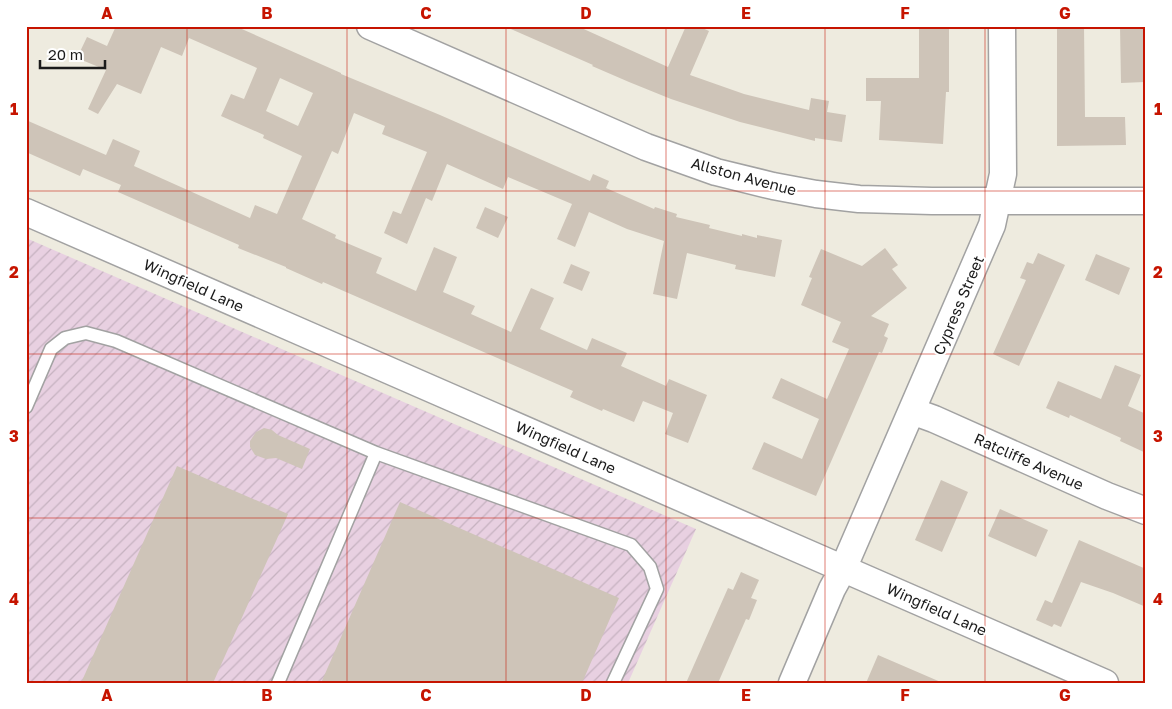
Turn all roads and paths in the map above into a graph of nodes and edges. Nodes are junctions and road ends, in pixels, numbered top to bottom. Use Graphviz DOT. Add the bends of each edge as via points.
graph roads {
  1 [pos="370,26"];
  2 [pos="1002,26"];
  3 [pos="997,201"];
  4 [pos="1146,201"];
  5 [pos="26,212"];
  6 [pos="26,407"];
  7 [pos="912,411"];
  8 [pos="376,453"];
  9 [pos="1146,512"];
  10 [pos="843,569"];
  11 [pos="278,683"];
  12 [pos="613,683"];
  13 [pos="792,683"];
  14 [pos="1105,683"];
  1 -- 3 [label="street, Allston Avenue" via="646,146 716,172 773,186 859,199"];
  2 -- 3 [label="street, Cypress Street" via="1003,174"];
  3 -- 4 [label="street, Allston Avenue"];
  3 -- 7 [label="street, Cypress Street" via="992,225"];
  5 -- 10 [label="street, Wingfield Lane"];
  6 -- 8 [label="lane" via="51,349 65,338 86,333 116,341"];
  7 -- 9 [label="street, Ratcliffe Avenue"];
  7 -- 10 [label="street, Cypress Street"];
  8 -- 11 [label="lane"];
  8 -- 12 [label="lane" via="631,545 650,567 657,590"];
  10 -- 13 [label="street, Cypress Street"];
  10 -- 14 [label="street, Wingfield Lane"];
}
